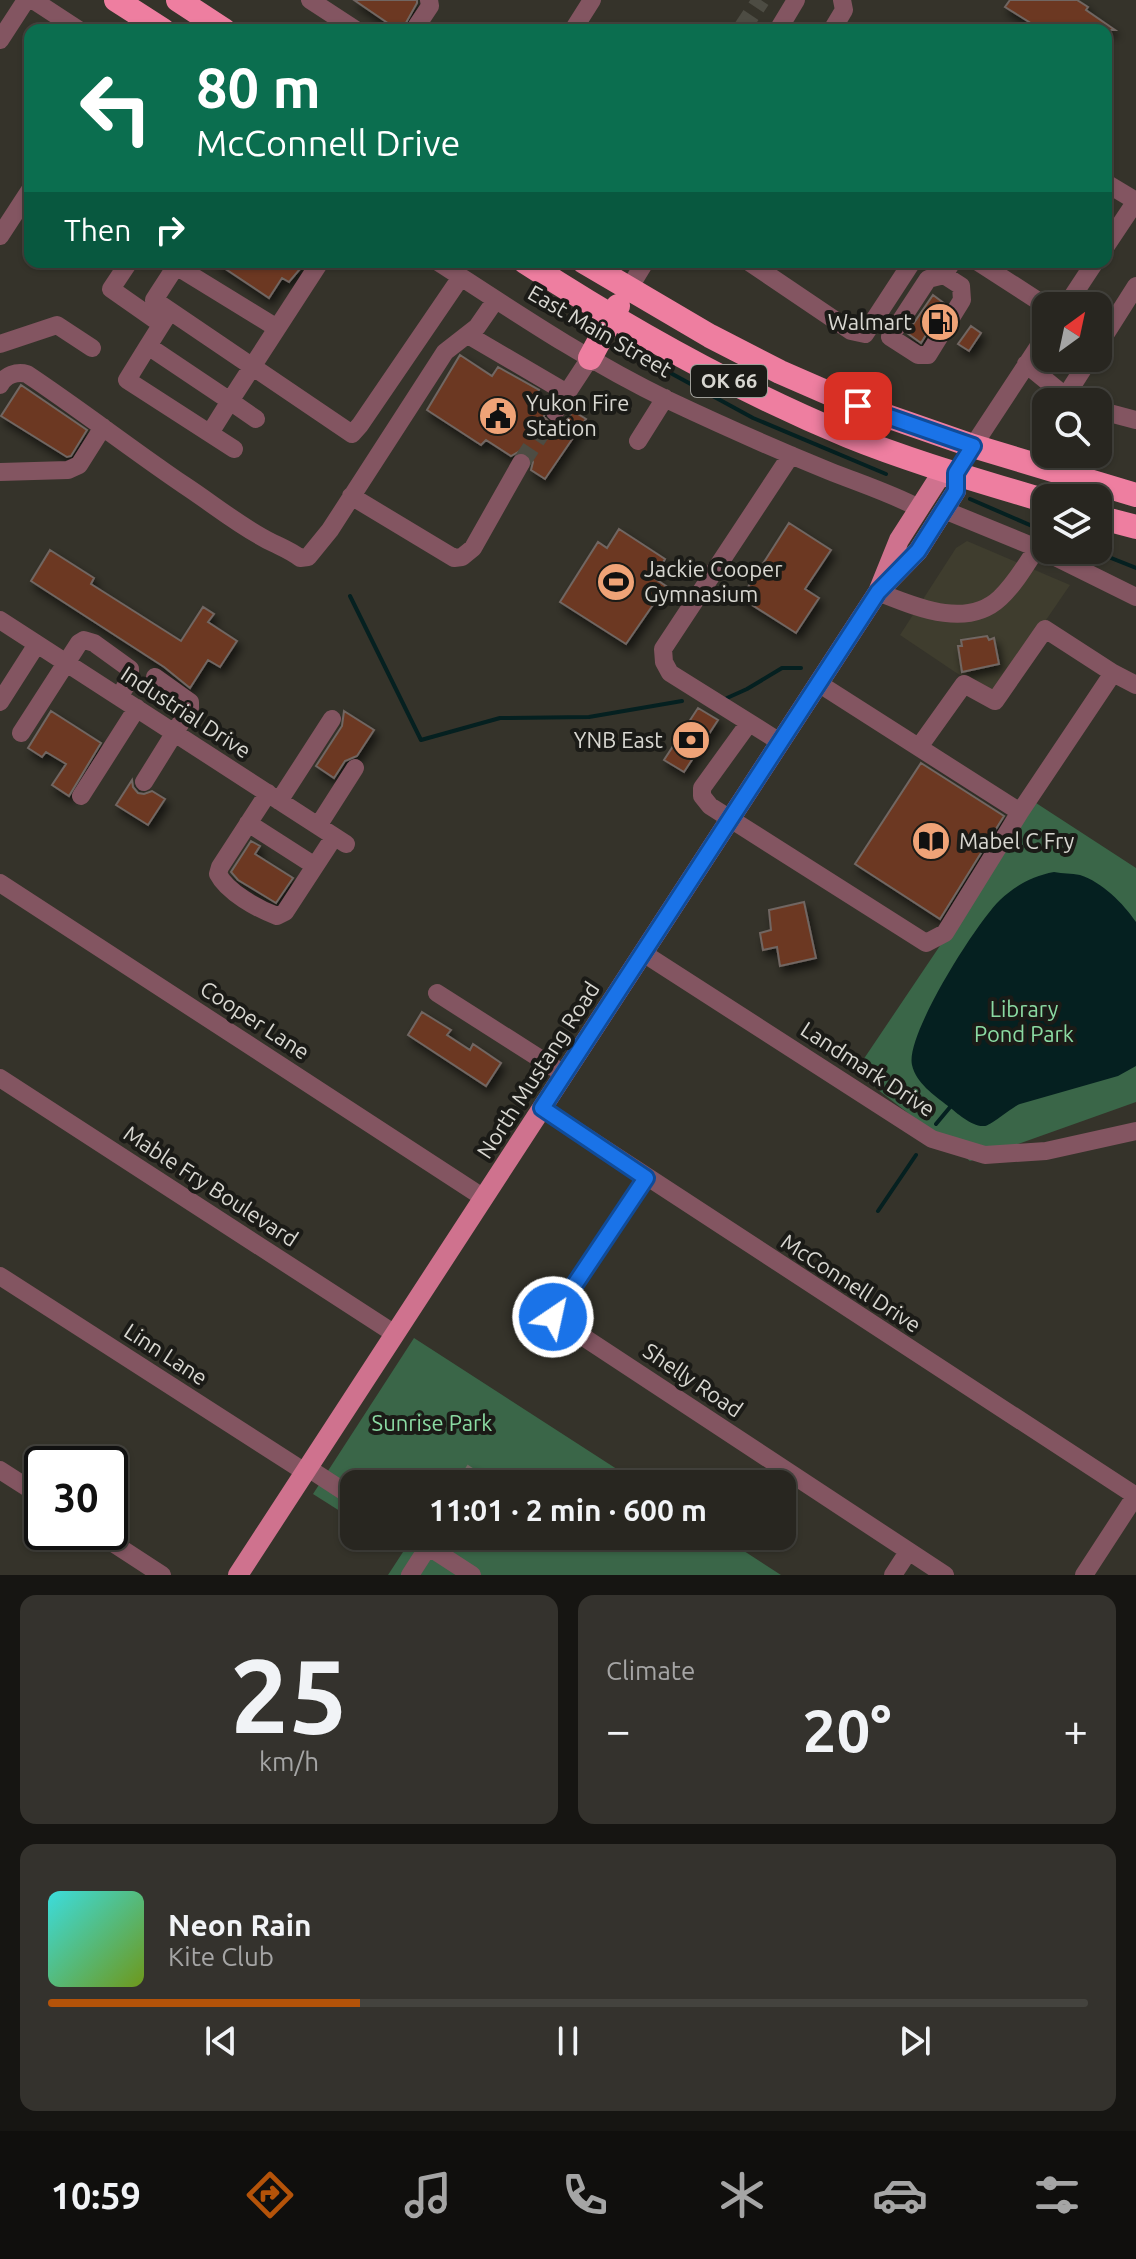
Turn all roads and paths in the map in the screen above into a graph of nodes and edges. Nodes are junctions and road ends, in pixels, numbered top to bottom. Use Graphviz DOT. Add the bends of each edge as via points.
graph roads {
  1 [pos="26,0"];
  2 [pos="33,0"];
  3 [pos="116,0"];
  4 [pos="178,0"];
  5 [pos="310,0"];
  6 [pos="429,0"];
  7 [pos="592,0"];
  8 [pos="796,0"];
  9 [pos="842,0"];
  10 [pos="70,24"];
  11 [pos="154,24"];
  12 [pos="215,24"];
  13 [pos="347,24"];
  14 [pos="418,24"];
  15 [pos="577,24"];
  16 [pos="782,24"];
  17 [pos="836,24"];
  18 [pos="0,40"];
  19 [pos="1112,187"];
  20 [pos="24,199"];
  21 [pos="1136,201"];
  22 [pos="0,236"];
  23 [pos="1112,237"];
  24 [pos="125,268"];
  25 [pos="175,268"];
  26 [pos="179,268"];
  27 [pos="316,268"];
  28 [pos="447,268"];
  29 [pos="534,268"];
  30 [pos="593,268"];
  31 [pos="641,268"];
  32 [pos="758,268"];
  33 [pos="908,268"];
  34 [pos="948,268"];
  35 [pos="991,268"];
  36 [pos="1091,268"];
  37 [pos="461,277"];
  38 [pos="1136,286"];
  39 [pos="628,290"];
  40 [pos="1075,292"];
  41 [pos="1032,296"];
  42 [pos="495,301"];
  43 [pos="166,317"];
  44 [pos="611,318"];
  45 [pos="1112,324"];
  46 [pos="277,328"];
  47 [pos="865,334"];
  48 [pos="468,335"];
  49 [pos="890,337"];
  50 [pos="0,344"];
  51 [pos="148,346"];
  52 [pos="92,348"];
  53 [pos="1032,355"];
  54 [pos="590,358"];
  55 [pos="1026,364"];
  56 [pos="253,367"];
  57 [pos="0,385"];
  58 [pos="1061,388"];
  59 [pos="567,393"];
  60 [pos="665,398"];
  61 [pos="230,401"];
  62 [pos="555,412"];
  63 [pos="1112,414"];
  64 [pos="256,419"];
  65 [pos="1136,420"];
  66 [pos="103,427"];
  67 [pos="210,433"];
  68 [pos="638,441"];
  69 [pos="973,446"];
  70 [pos="234,449"];
  71 [pos="791,455"];
  72 [pos="521,463"];
  73 [pos="0,472"];
  74 [pos="956,473"];
  75 [pos="1136,495"];
  76 [pos="351,496"];
  77 [pos="1032,497"];
  78 [pos="919,508"];
  79 [pos="944,510"];
  80 [pos="1112,521"];
  81 [pos="1136,527"];
  82 [pos="1032,546"];
  83 [pos="1032,555"];
  84 [pos="1069,564"];
  85 [pos="878,592"];
  86 [pos="1136,597"];
  87 [pos="0,620"];
  88 [pos="37,644"];
  89 [pos="67,663"];
  90 [pos="1113,673"];
  91 [pos="155,677"];
  92 [pos="818,683"];
  93 [pos="1136,685"];
  94 [pos="119,697"];
  95 [pos="0,702"];
  96 [pos="137,708"];
  97 [pos="332,719"];
  98 [pos="749,723"];
  99 [pos="174,732"];
  100 [pos="21,733"];
  101 [pos="780,742"];
  102 [pos="919,747"];
  103 [pos="355,768"];
  104 [pos="144,782"];
  105 [pos="81,796"];
  106 [pos="273,797"];
  107 [pos="1020,812"];
  108 [pos="731,818"];
  109 [pos="248,823"];
  110 [pos="318,826"];
  111 [pos="315,866"];
  112 [pos="0,883"];
  113 [pos="643,953"];
  114 [pos="437,993"];
  115 [pos="564,1074"];
  116 [pos="0,1078"];
  117 [pos="542,1108"];
  118 [pos="1136,1131"];
  119 [pos="646,1178"];
  120 [pos="484,1198"];
  121 [pos="0,1276"];
  122 [pos="395,1334"];
  123 [pos="0,1470"];
  124 [pos="307,1470"];
  125 [pos="24,1485"];
  126 [pos="340,1490"];
  127 [pos="1136,1495"];
  128 [pos="124,1550"];
  129 [pos="426,1550"];
  130 [pos="433,1550"];
  131 [pos="908,1552"];
  132 [pos="162,1575"];
  133 [pos="238,1575"];
  134 [pos="410,1575"];
  135 [pos="472,1575"];
  136 [pos="893,1575"];
  137 [pos="945,1575"];
  138 [pos="1084,1575"];
  1 -- 18 [label="street"];
  2 -- 10 [label="street"];
  3 -- 11 [label="highway"];
  4 -- 12 [label="highway"];
  5 -- 13 [label="street"];
  6 -- 14 [label="street"];
  7 -- 15 [label="street"];
  8 -- 16 [label="street"];
  9 -- 17 [label="street" via="844,10"];
  19 -- 21 [label="street"];
  20 -- 22 [label="street"];
  21 -- 23 [label="street"];
  24 -- 43 [label="street" via="111,289"];
  25 -- 43 [label="street" via="154,300"];
  26 -- 46 [label="street"];
  27 -- 46 [label="street"];
  28 -- 37 [label="street, East Main Street"];
  29 -- 44 [label="highway, East Main Street / OK 66"];
  30 -- 39 [label="highway, OK 66"];
  31 -- 39 [label="street"];
  32 -- 47 [label="street" via="851,331"];
  33 -- 47 [label="street"];
  34 -- 49 [label="street" via="928,279"];
  34 -- 49 [label="street" via="961,286 962,300 928,355 918,355"];
  35 -- 41 [label="street"];
  36 -- 40 [label="street"];
  37 -- 42 [label="street, East Main Street"];
  37 -- 56 [label="street" via="352,434"];
  38 -- 45 [label="street"];
  39 -- 44 [label="highway"];
  39 -- 69 [label="highway, OK 66" via="780,372"];
  42 -- 48 [label="street"];
  42 -- 54 [label="street, East Main Street"];
  43 -- 51 [label="street"];
  43 -- 56 [label="street"];
  44 -- 54 [label="highway"];
  44 -- 74 [label="highway, East Main Street / OK 66" via="850,437"];
  46 -- 56 [label="street"];
  47 -- 49 [label="street"];
  48 -- 59 [label="street"];
  48 -- 76 [label="street" via="445,352"];
  50 -- 52 [label="street" via="57,325"];
  51 -- 61 [label="street"];
  51 -- 67 [label="street" via="127,380"];
  53 -- 55 [label="street"];
  54 -- 59 [label="street"];
  54 -- 60 [label="street, East Main Street"];
  55 -- 58 [label="street"];
  55 -- 69 [label="street"];
  56 -- 61 [label="street"];
  57 -- 66 [label="street" via="12,375 27,374"];
  59 -- 62 [label="street"];
  60 -- 68 [label="street"];
  60 -- 71 [label="street, East Main Street"];
  61 -- 64 [label="street"];
  61 -- 67 [label="street"];
  63 -- 65 [label="street"];
  66 -- 73 [label="street" via="79,465 68,470"];
  66 -- 76 [label="street" via="300,558 316,551"];
  67 -- 70 [label="street"];
  69 -- 74 [label="highway"];
  69 -- 75 [label="highway, OK 66"];
  71 -- 78 [label="street, East Main Street"];
  71 -- 98 [label="street" via="663,649 670,673"];
  72 -- 76 [label="street" via="473,548 462,557 454,558"];
  74 -- 77 [label="highway, East Main Street / OK 66"];
  74 -- 78 [label="main road, North Mustang Road" via="938,479"];
  74 -- 79 [label="main road, North Mustang Road" via="956,491"];
  78 -- 85 [label="main road, North Mustang Road"];
  79 -- 82 [label="street"];
  79 -- 85 [label="main road, North Mustang Road" via="918,551"];
  80 -- 81 [label="highway"];
  83 -- 85 [label="street" via="999,600 972,613 928,612"];
  84 -- 86 [label="street"];
  85 -- 92 [label="main road, North Mustang Road"];
  87 -- 88 [label="street, Industrial Drive"];
  88 -- 89 [label="street, Industrial Drive"];
  88 -- 95 [label="street"];
  89 -- 94 [label="street, Industrial Drive"];
  89 -- 94 [label="street" via="79,643 94,643 130,669"];
  89 -- 100 [label="street"];
  90 -- 93 [label="street"];
  90 -- 102 [label="street" via="1045,629 995,701 964,684"];
  90 -- 107 [label="street"];
  91 -- 99 [label="street" via="190,702"];
  92 -- 101 [label="main road, North Mustang Road"];
  92 -- 102 [label="street"];
  94 -- 96 [label="street, Industrial Drive"];
  96 -- 99 [label="street, Industrial Drive"];
  96 -- 105 [label="street"];
  97 -- 106 [label="street"];
  98 -- 101 [label="street"];
  98 -- 108 [label="street" via="702,788 710,806"];
  99 -- 104 [label="street"];
  99 -- 106 [label="street, Industrial Drive"];
  101 -- 108 [label="main road, North Mustang Road"];
  102 -- 107 [label="street"];
  103 -- 110 [label="street"];
  106 -- 109 [label="street"];
  106 -- 110 [label="street, Industrial Drive"];
  107 -- 108 [label="street" via="945,933 926,943"];
  108 -- 113 [label="main road, North Mustang Road"];
  109 -- 111 [label="street"];
  109 -- 111 [label="street" via="218,874 267,913 285,912"];
  110 -- 111 [label="street, Industrial Drive" via="340,841"];
  112 -- 120 [label="street, Cooper Lane"];
  113 -- 115 [label="main road, North Mustang Road"];
  113 -- 118 [label="street, Landmark Drive" via="932,1139 985,1155 1046,1151"];
  114 -- 115 [label="street"];
  115 -- 117 [label="main road, North Mustang Road"];
  116 -- 122 [label="street, Mable Fry Boulevard"];
  117 -- 119 [label="street, McConnell Drive"];
  117 -- 120 [label="main road, North Mustang Road"];
  119 -- 127 [label="street, McConnell Drive"];
  119 -- 131 [label="street, Shelly Road" via="553,1317"];
  120 -- 122 [label="main road, North Mustang Road"];
  121 -- 124 [label="street, Linn Lane"];
  122 -- 124 [label="main road, North Mustang Road"];
  123 -- 125 [label="street"];
  124 -- 126 [label="street, Linn Lane"];
  124 -- 133 [label="main road, North Mustang Road"];
  127 -- 138 [label="street"];
  128 -- 132 [label="street"];
  129 -- 134 [label="street"];
  130 -- 135 [label="street"];
  131 -- 136 [label="street"];
  131 -- 137 [label="street, Shelly Road"];
}
